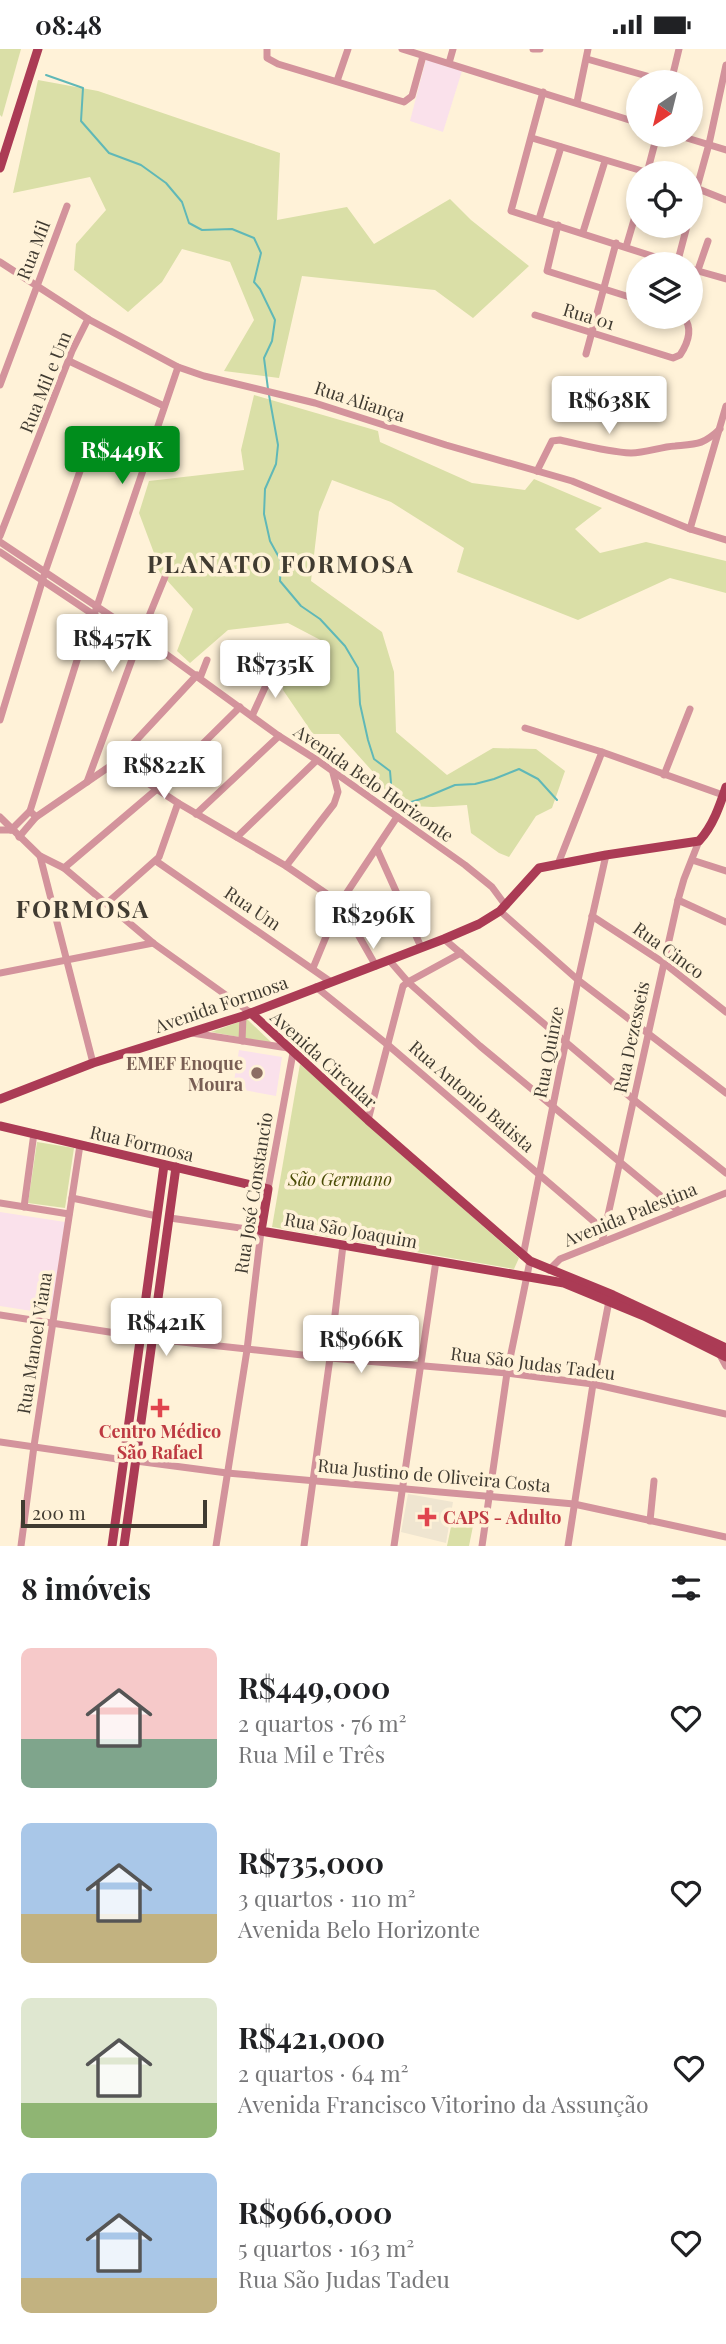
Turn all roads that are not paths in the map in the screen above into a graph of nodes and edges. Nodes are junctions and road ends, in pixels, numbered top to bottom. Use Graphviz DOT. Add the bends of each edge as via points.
graph roads {
  1 [pos="38,49"];
  2 [pos="267,49"];
  3 [pos="348,49"];
  4 [pos="402,49"];
  5 [pos="453,49"];
  6 [pos="533,49"];
  7 [pos="540,49"];
  8 [pos="588,49"];
  9 [pos="679,49"];
  10 [pos="423,55"];
  11 [pos="587,59"];
  12 [pos="449,64"];
  13 [pos="726,65"];
  14 [pos="627,70"];
  15 [pos="673,70"];
  16 [pos="337,81"];
  17 [pos="543,92"];
  18 [pos="577,102"];
  19 [pos="626,119"];
  20 [pos="532,138"];
  21 [pos="704,143"];
  22 [pos="709,144"];
  23 [pos="561,147"];
  24 [pos="726,150"];
  25 [pos="605,161"];
  26 [pos="703,161"];
  27 [pos="626,167"];
  28 [pos="0,168"];
  29 [pos="703,191"];
  30 [pos="726,200"];
  31 [pos="67,205"];
  32 [pos="539,219"];
  33 [pos="558,225"];
  34 [pos="583,232"];
  35 [pos="629,238"];
  36 [pos="684,238"];
  37 [pos="708,241"];
  38 [pos="616,243"];
  39 [pos="626,247"];
  40 [pos="703,252"];
  41 [pos="0,262"];
  42 [pos="703,273"];
  43 [pos="726,279"];
  44 [pos="37,284"];
  45 [pos="605,289"];
  46 [pos="626,296"];
  47 [pos="535,315"];
  48 [pos="88,319"];
  49 [pos="689,329"];
  50 [pos="592,333"];
  51 [pos="586,354"];
  52 [pos="69,361"];
  53 [pos="178,367"];
  54 [pos="0,385"];
  55 [pos="164,406"];
  56 [pos="726,406"];
  57 [pos="720,429"];
  58 [pos="87,451"];
  59 [pos="537,471"];
  60 [pos="690,529"];
  61 [pos="0,536"];
  62 [pos="726,540"];
  63 [pos="0,542"];
  64 [pos="0,552"];
  65 [pos="44,576"];
  66 [pos="165,577"];
  67 [pos="97,607"];
  68 [pos="94,615"];
  69 [pos="139,639"];
  70 [pos="207,660"];
  71 [pos="272,672"];
  72 [pos="198,676"];
  73 [pos="240,707"];
  74 [pos="690,709"];
  75 [pos="252,716"];
  76 [pos="0,720"];
  77 [pos="525,728"];
  78 [pos="279,736"];
  79 [pos="602,753"];
  80 [pos="317,760"];
  81 [pos="116,762"];
  82 [pos="333,773"];
  83 [pos="664,775"];
  84 [pos="88,782"];
  85 [pos="157,789"];
  86 [pos="725,791"];
  87 [pos="178,803"];
  88 [pos="30,811"];
  89 [pos="196,814"];
  90 [pos="0,817"];
  91 [pos="36,817"];
  92 [pos="397,817"];
  93 [pos="0,830"];
  94 [pos="11,830"];
  95 [pos="19,837"];
  96 [pos="237,837"];
  97 [pos="699,841"];
  98 [pos="377,849"];
  99 [pos="606,855"];
  100 [pos="40,856"];
  101 [pos="692,860"];
  102 [pos="156,861"];
  103 [pos="558,864"];
  104 [pos="286,866"];
  105 [pos="64,869"];
  106 [pos="726,871"];
  107 [pos="678,900"];
  108 [pos="107,903"];
  109 [pos="340,903"];
  110 [pos="503,908"];
  111 [pos="593,916"];
  112 [pos="726,922"];
  113 [pos="444,939"];
  114 [pos="153,943"];
  115 [pos="421,947"];
  116 [pos="461,953"];
  117 [pos="67,959"];
  118 [pos="389,960"];
  119 [pos="664,963"];
  120 [pos="376,966"];
  121 [pos="313,968"];
  122 [pos="1,971"];
  123 [pos="578,979"];
  124 [pos="331,982"];
  125 [pos="408,982"];
  126 [pos="316,987"];
  127 [pos="726,1011"];
  128 [pos="247,1015"];
  129 [pos="190,1033"];
  130 [pos="648,1033"];
  131 [pos="242,1041"];
  132 [pos="565,1041"];
  133 [pos="388,1045"];
  134 [pos="291,1051"];
  135 [pos="93,1063"];
  136 [pos="726,1093"];
  137 [pos="0,1100"];
  138 [pos="634,1100"];
  139 [pos="553,1107"];
  140 [pos="368,1121"];
  141 [pos="5,1127"];
  142 [pos="34,1133"];
  143 [pos="80,1145"];
  144 [pos="620,1163"];
  145 [pos="164,1165"];
  146 [pos="176,1167"];
  147 [pos="726,1173"];
  148 [pos="540,1175"];
  149 [pos="268,1189"];
  150 [pos="726,1193"];
  151 [pos="72,1198"];
  152 [pos="0,1203"];
  153 [pos="24,1207"];
  154 [pos="679,1211"];
  155 [pos="69,1214"];
  156 [pos="157,1216"];
  157 [pos="170,1218"];
  158 [pos="261,1231"];
  159 [pos="605,1231"];
  160 [pos="602,1242"];
  161 [pos="343,1245"];
  162 [pos="527,1259"];
  163 [pos="436,1261"];
  164 [pos="549,1270"];
  165 [pos="527,1275"];
  166 [pos="609,1301"];
  167 [pos="0,1315"];
  168 [pos="53,1322"];
  169 [pos="142,1337"];
  170 [pos="154,1339"];
  171 [pos="247,1350"];
  172 [pos="724,1353"];
  173 [pos="330,1359"];
  174 [pos="419,1365"];
  175 [pos="726,1366"];
  176 [pos="507,1373"];
  177 [pos="593,1384"];
  178 [pos="726,1414"];
  179 [pos="0,1441"];
  180 [pos="34,1446"];
  181 [pos="124,1460"];
  182 [pos="136,1461"];
  183 [pos="227,1473"];
  184 [pos="313,1479"];
  185 [pos="654,1481"];
  186 [pos="402,1487"];
  187 [pos="489,1495"];
  188 [pos="574,1504"];
  189 [pos="116,1521"];
  190 [pos="650,1521"];
  191 [pos="127,1523"];
  192 [pos="726,1537"];
  193 [pos="21,1546"];
  194 [pos="112,1546"];
  195 [pos="124,1546"];
  196 [pos="216,1546"];
  197 [pos="304,1546"];
  198 [pos="394,1546"];
  199 [pos="482,1546"];
  200 [pos="569,1546"];
  1 -- 28 [label="main road"];
  2 -- 16 [label="street" via="270,60"];
  3 -- 16 [label="street"];
  4 -- 10 [label="street"];
  5 -- 12 [label="street"];
  6 -- 7 [label="street"];
  8 -- 11 [label="street"];
  9 -- 15 [label="street"];
  10 -- 12 [label="street"];
  10 -- 16 [label="street" via="408,101"];
  11 -- 14 [label="street"];
  11 -- 18 [label="street"];
  12 -- 17 [label="street"];
  13 -- 22 [label="street"];
  17 -- 18 [label="street"];
  17 -- 20 [label="street"];
  18 -- 19 [label="street"];
  20 -- 23 [label="street"];
  20 -- 32 [label="street" via="511,211"];
  21 -- 22 [label="street"];
  22 -- 24 [label="street"];
  22 -- 26 [label="street"];
  23 -- 25 [label="street"];
  23 -- 32 [label="street"];
  25 -- 27 [label="street"];
  25 -- 34 [label="street"];
  29 -- 30 [label="street"];
  31 -- 44 [label="street, Rua Mil"];
  32 -- 33 [label="street"];
  33 -- 34 [label="street"];
  33 -- 45 [label="street" via="547,271"];
  34 -- 38 [label="street"];
  35 -- 39 [label="street"];
  36 -- 39 [label="street" via="677,264"];
  37 -- 40 [label="street"];
  38 -- 39 [label="street"];
  38 -- 45 [label="street"];
  41 -- 44 [label="street, Rua Aliança"];
  42 -- 43 [label="street"];
  44 -- 48 [label="street, Rua Aliança"];
  44 -- 54 [label="street, Rua Mil"];
  45 -- 46 [label="street"];
  45 -- 50 [label="street"];
  47 -- 50 [label="street, Rua 01"];
  48 -- 52 [label="street, Rua Mil e Um"];
  48 -- 53 [label="street, Rua Aliança"];
  49 -- 50 [label="street, Rua 01" via="680,355 673,358"];
  50 -- 51 [label="street"];
  52 -- 55 [label="street"];
  52 -- 61 [label="street, Rua Mil e Um"];
  53 -- 55 [label="street"];
  53 -- 59 [label="street, Rua Aliança" via="315,403"];
  55 -- 67 [label="street"];
  56 -- 57 [label="street"];
  57 -- 59 [label="street" via="694,446 633,453 552,441"];
  57 -- 60 [label="street"];
  58 -- 65 [label="street"];
  59 -- 60 [label="street, Rua Aliança"];
  60 -- 62 [label="street, Rua Aliança"];
  63 -- 65 [label="street, Avenida Belo Horizonte"];
  64 -- 65 [label="street, Avenida Belo Horizonte"];
  65 -- 67 [label="street, Avenida Belo Horizonte"];
  65 -- 68 [label="street, Avenida Belo Horizonte"];
  65 -- 76 [label="street"];
  66 -- 69 [label="street"];
  67 -- 68 [label="street"];
  67 -- 69 [label="street, Avenida Belo Horizonte"];
  68 -- 69 [label="street, Avenida Belo Horizonte"];
  68 -- 88 [label="street"];
  69 -- 72 [label="street, Avenida Belo Horizonte"];
  69 -- 84 [label="street"];
  70 -- 72 [label="street"];
  71 -- 75 [label="street"];
  72 -- 73 [label="street, Avenida Belo Horizonte"];
  72 -- 81 [label="street"];
  73 -- 75 [label="street, Avenida Belo Horizonte"];
  73 -- 85 [label="street"];
  74 -- 83 [label="street"];
  75 -- 78 [label="street, Avenida Belo Horizonte"];
  77 -- 79 [label="street"];
  78 -- 80 [label="street, Avenida Belo Horizonte"];
  78 -- 89 [label="street"];
  79 -- 83 [label="street"];
  79 -- 103 [label="street"];
  80 -- 82 [label="street, Avenida Belo Horizonte"];
  80 -- 96 [label="street"];
  81 -- 84 [label="street"];
  81 -- 85 [label="street"];
  82 -- 92 [label="street, Avenida Belo Horizonte"];
  82 -- 104 [label="street" via="338,792 334,804"];
  83 -- 86 [label="street"];
  84 -- 91 [label="street"];
  85 -- 87 [label="street"];
  85 -- 105 [label="street"];
  86 -- 97 [label="main road"];
  87 -- 89 [label="street"];
  87 -- 102 [label="street"];
  88 -- 91 [label="street"];
  88 -- 94 [label="street"];
  89 -- 96 [label="street"];
  90 -- 94 [label="street"];
  91 -- 95 [label="street"];
  92 -- 98 [label="street"];
  92 -- 110 [label="street, Avenida Belo Horizonte" via="481,877"];
  93 -- 94 [label="street"];
  94 -- 95 [label="street, Avenida Circular"];
  95 -- 100 [label="street, Avenida Circular"];
  96 -- 104 [label="street"];
  97 -- 99 [label="main road, Avenida Formosa"];
  97 -- 101 [label="street, Rua Dezesseis"];
  98 -- 109 [label="street"];
  98 -- 115 [label="street"];
  99 -- 103 [label="main road, Avenida Formosa"];
  99 -- 111 [label="street, Rua Quinze"];
  100 -- 105 [label="street, Avenida Circular"];
  100 -- 117 [label="street"];
  101 -- 106 [label="street"];
  101 -- 107 [label="street, Rua Dezesseis"];
  102 -- 108 [label="street"];
  102 -- 121 [label="street, Rua Um"];
  103 -- 110 [label="main road, Avenida Formosa" via="534,871"];
  104 -- 109 [label="street"];
  105 -- 108 [label="street, Avenida Circular"];
  107 -- 112 [label="street"];
  107 -- 119 [label="street, Rua Dezesseis"];
  108 -- 114 [label="street, Avenida Circular"];
  109 -- 120 [label="street"];
  109 -- 121 [label="street"];
  110 -- 113 [label="main road, Avenida Formosa"];
  110 -- 123 [label="street, Avenida Belo Horizonte"];
  111 -- 119 [label="street, Rua Cinco"];
  111 -- 123 [label="street, Rua Quinze"];
  113 -- 115 [label="main road, Avenida Formosa"];
  113 -- 116 [label="street"];
  114 -- 117 [label="street"];
  114 -- 128 [label="street, Avenida Circular"];
  115 -- 118 [label="main road, Avenida Formosa"];
  116 -- 125 [label="street"];
  116 -- 132 [label="street"];
  117 -- 122 [label="street"];
  117 -- 135 [label="street"];
  118 -- 120 [label="main road, Avenida Formosa"];
  118 -- 125 [label="street"];
  119 -- 127 [label="street, Rua Cinco"];
  119 -- 130 [label="street, Rua Dezesseis"];
  120 -- 124 [label="main road, Avenida Formosa"];
  121 -- 124 [label="street, Rua Um"];
  123 -- 130 [label="street, Avenida Belo Horizonte"];
  123 -- 132 [label="street, Rua Quinze"];
  124 -- 126 [label="main road, Avenida Formosa"];
  125 -- 133 [label="street" via="399,996"];
  125 -- 139 [label="street"];
  126 -- 128 [label="main road, Avenida Formosa"];
  126 -- 133 [label="street, Rua Antonio Batista"];
  128 -- 129 [label="main road, Avenida Formosa"];
  128 -- 131 [label="street"];
  128 -- 134 [label="main road, Avenida Circular"];
  129 -- 131 [label="street"];
  129 -- 135 [label="main road, Avenida Formosa"];
  130 -- 136 [label="street, Avenida Belo Horizonte"];
  130 -- 138 [label="street, Rua Dezesseis"];
  131 -- 134 [label="street"];
  132 -- 138 [label="street"];
  132 -- 139 [label="street, Rua Quinze"];
  133 -- 140 [label="street"];
  133 -- 148 [label="street, Rua Antonio Batista"];
  134 -- 140 [label="main road, Avenida Circular"];
  134 -- 149 [label="street, Rua José Constancio"];
  135 -- 137 [label="main road, Avenida Formosa"];
  138 -- 144 [label="street, Rua Dezesseis"];
  138 -- 147 [label="street"];
  139 -- 144 [label="street"];
  139 -- 148 [label="street, Rua Quinze"];
  140 -- 162 [label="main road, Avenida Circular"];
  141 -- 142 [label="main road, Rua Formosa"];
  142 -- 143 [label="main road, Rua Formosa"];
  142 -- 153 [label="street"];
  143 -- 145 [label="main road, Rua Formosa"];
  143 -- 151 [label="street, Rua Manoel Viana"];
  144 -- 154 [label="street"];
  144 -- 159 [label="street, Rua Dezesseis"];
  145 -- 146 [label="main road, Rua Formosa"];
  145 -- 156 [label="main road"];
  146 -- 149 [label="main road, Rua Formosa"];
  146 -- 157 [label="main road"];
  148 -- 159 [label="street, Rua Antonio Batista"];
  148 -- 162 [label="street, Rua Quinze"];
  149 -- 158 [label="main road, Rua José Constancio"];
  150 -- 154 [label="street, Avenida Palestina"];
  151 -- 155 [label="street, Rua Manoel Viana"];
  151 -- 156 [label="street"];
  152 -- 153 [label="street"];
  153 -- 155 [label="street"];
  154 -- 160 [label="street, Avenida Palestina"];
  155 -- 168 [label="street, Rua Manoel Viana"];
  156 -- 169 [label="main road"];
  157 -- 158 [label="street, Rua São Joaquim"];
  157 -- 170 [label="main road"];
  158 -- 161 [label="main road, Rua São Joaquim"];
  158 -- 171 [label="street, Rua José Constancio"];
  159 -- 160 [label="street, Rua Dezesseis"];
  160 -- 164 [label="street, Avenida Palestina" via="559,1259"];
  161 -- 163 [label="main road, Rua São Joaquim"];
  161 -- 173 [label="street"];
  162 -- 164 [label="main road, Avenida Circular"];
  162 -- 165 [label="street"];
  163 -- 165 [label="main road, Rua São Joaquim"];
  163 -- 174 [label="street"];
  164 -- 172 [label="main road, Avenida Circular" via="613,1295"];
  165 -- 166 [label="main road, Rua São Joaquim" via="564,1283"];
  165 -- 176 [label="street"];
  166 -- 172 [label="main road, Rua São Joaquim"];
  166 -- 177 [label="street"];
  167 -- 168 [label="street, Rua São Judas Tadeu"];
  168 -- 169 [label="street, Rua São Judas Tadeu"];
  168 -- 180 [label="street, Rua Manoel Viana"];
  169 -- 170 [label="street, Rua São Judas Tadeu"];
  169 -- 181 [label="main road"];
  170 -- 171 [label="street, Rua São Judas Tadeu"];
  170 -- 182 [label="main road"];
  171 -- 173 [label="street, Rua São Judas Tadeu"];
  171 -- 183 [label="street, Rua José Constancio"];
  172 -- 175 [label="street"];
  173 -- 174 [label="street, Rua São Judas Tadeu"];
  173 -- 184 [label="street"];
  174 -- 176 [label="street, Rua São Judas Tadeu"];
  174 -- 186 [label="street"];
  176 -- 177 [label="street, Rua São Judas Tadeu"];
  176 -- 187 [label="street"];
  177 -- 178 [label="street, Rua São Judas Tadeu"];
  177 -- 188 [label="street"];
  179 -- 180 [label="street"];
  180 -- 181 [label="street"];
  180 -- 193 [label="street, Rua Manoel Viana"];
  181 -- 189 [label="main road"];
  182 -- 183 [label="street, Rua Justino de Oliveira Costa"];
  182 -- 191 [label="main road"];
  183 -- 184 [label="street, Rua Justino de Oliveira Costa"];
  183 -- 196 [label="street, Rua José Constancio"];
  184 -- 186 [label="street, Rua Justino de Oliveira Costa"];
  184 -- 197 [label="street"];
  185 -- 190 [label="street"];
  186 -- 187 [label="street, Rua Justino de Oliveira Costa"];
  186 -- 198 [label="street"];
  187 -- 188 [label="street, Rua Justino de Oliveira Costa"];
  187 -- 199 [label="street"];
  188 -- 190 [label="street, Rua Justino de Oliveira Costa"];
  188 -- 200 [label="street"];
  189 -- 191 [label="main road"];
  189 -- 194 [label="main road"];
  190 -- 192 [label="street, Rua Justino de Oliveira Costa"];
  191 -- 195 [label="main road"];
}
